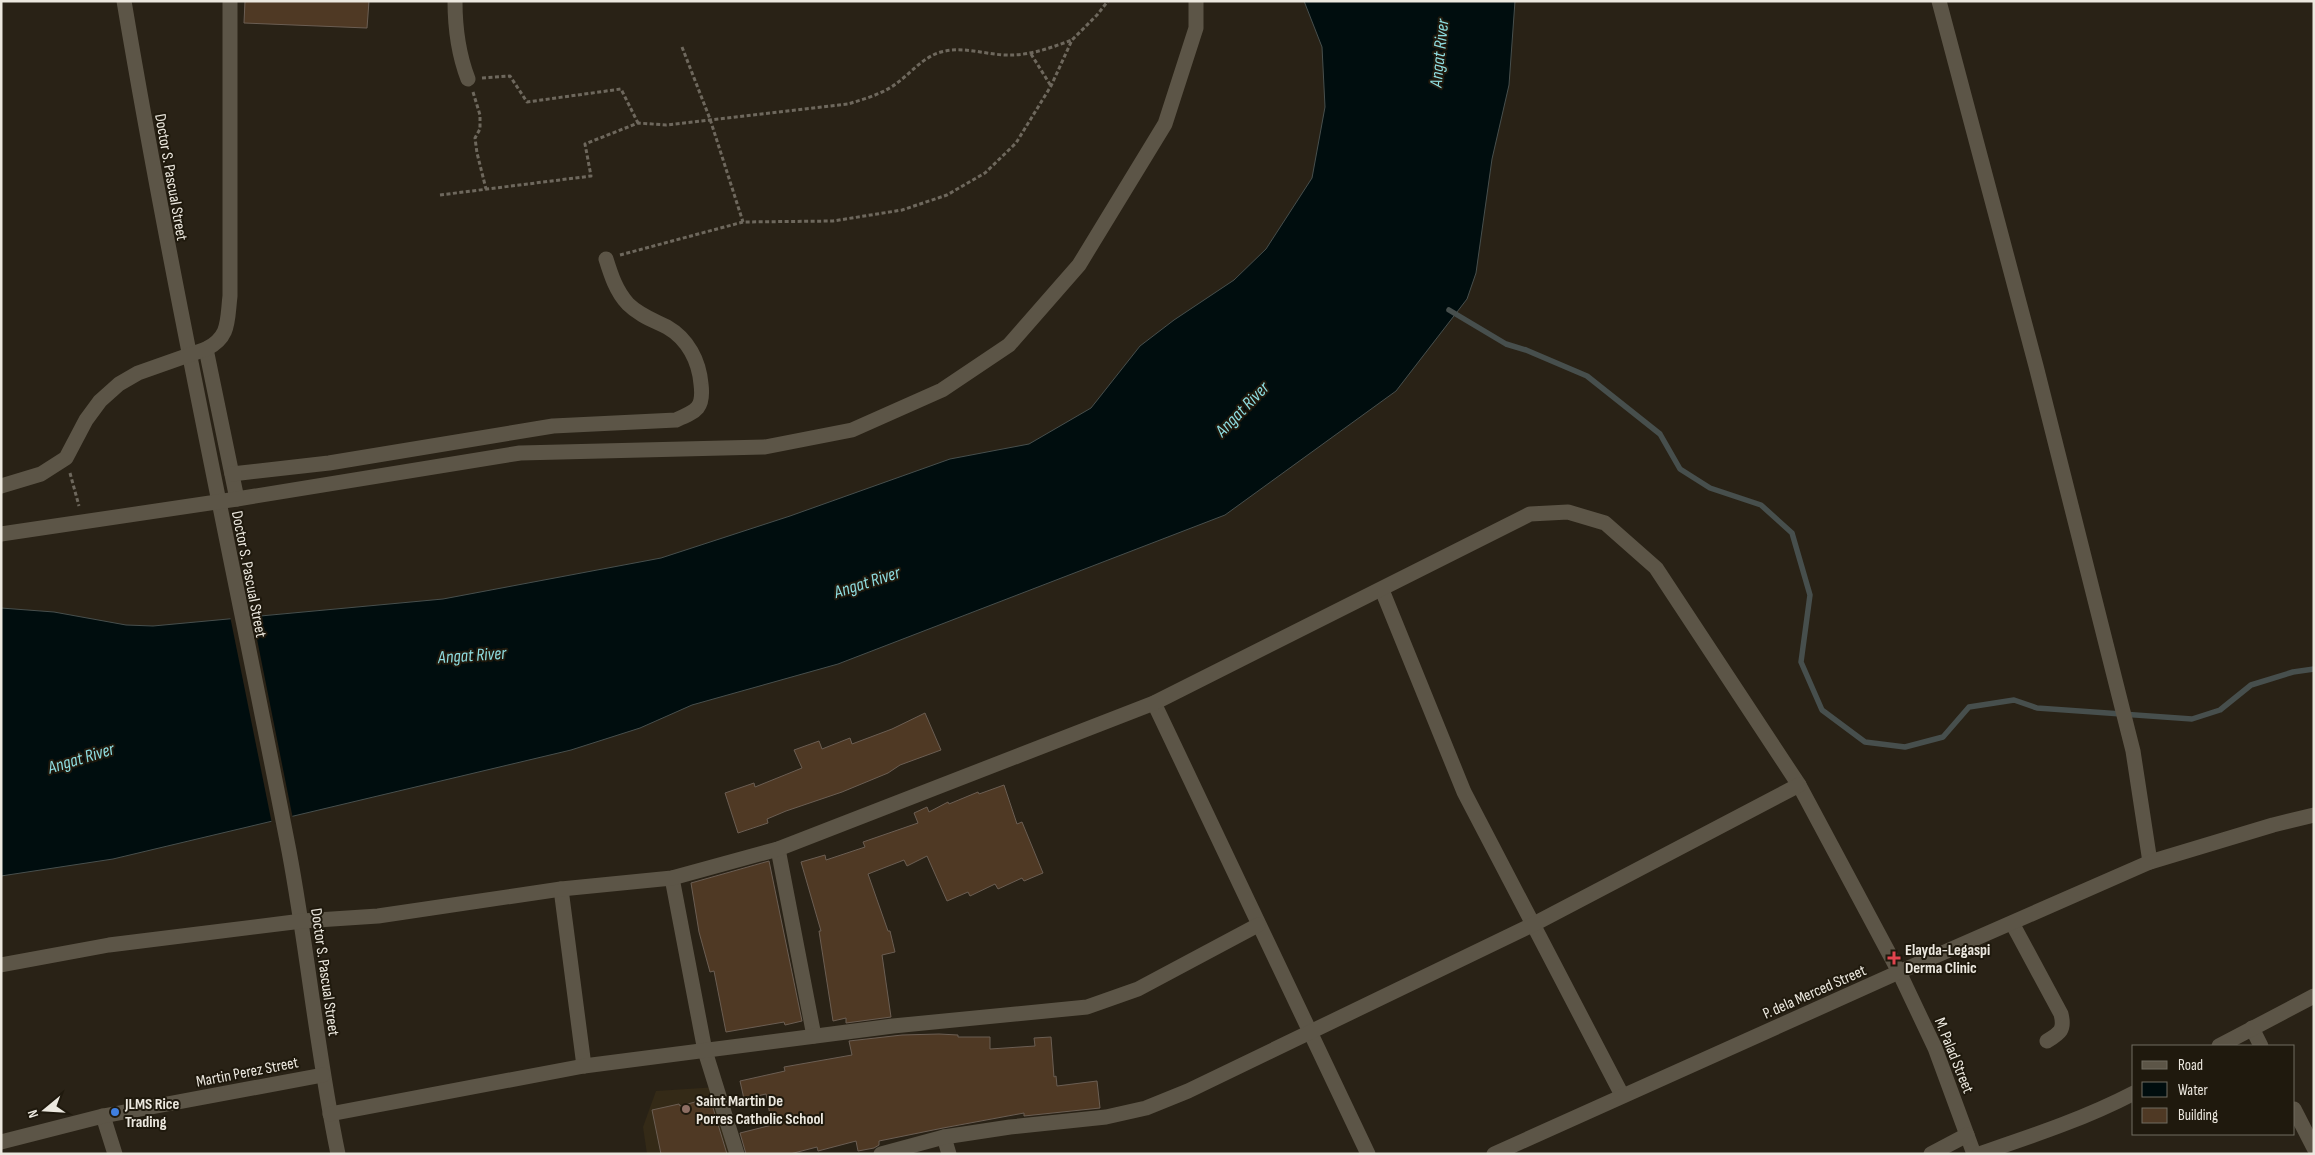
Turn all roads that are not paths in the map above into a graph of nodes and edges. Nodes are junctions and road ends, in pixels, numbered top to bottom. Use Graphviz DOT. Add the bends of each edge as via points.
graph roads {
  1 [pos="124,1"];
  2 [pos="230,1"];
  3 [pos="454,1"];
  4 [pos="1196,1"];
  5 [pos="1939,1"];
  6 [pos="468,79"];
  7 [pos="606,259"];
  8 [pos="206,350"];
  9 [pos="232,474"];
  10 [pos="1,486"];
  11 [pos="237,499"];
  12 [pos="1,534"];
  13 [pos="1382,590"];
  14 [pos="1154,704"];
  15 [pos="1799,785"];
  16 [pos="2314,815"];
  17 [pos="778,849"];
  18 [pos="2150,862"];
  19 [pos="672,878"];
  20 [pos="561,889"];
  21 [pos="302,921"];
  22 [pos="2012,923"];
  23 [pos="1534,924"];
  24 [pos="1258,926"];
  25 [pos="1,965"];
  26 [pos="1899,972"];
  27 [pos="2314,996"];
  28 [pos="2252,1028"];
  29 [pos="1309,1032"];
  30 [pos="814,1036"];
  31 [pos="2047,1041"];
  32 [pos="2221,1045"];
  33 [pos="2260,1045"];
  34 [pos="705,1051"];
  35 [pos="584,1066"];
  36 [pos="323,1075"];
  37 [pos="2132,1094"];
  38 [pos="1622,1095"];
  39 [pos="2295,1111"];
  40 [pos="330,1114"];
  41 [pos="103,1116"];
  42 [pos="1967,1135"];
  43 [pos="944,1137"];
  44 [pos="1,1142"];
  45 [pos="2314,1148"];
  46 [pos="115,1154"];
  47 [pos="338,1154"];
  48 [pos="737,1154"];
  49 [pos="881,1154"];
  50 [pos="949,1154"];
  51 [pos="1368,1154"];
  52 [pos="1494,1154"];
  53 [pos="1931,1154"];
  54 [pos="1974,1154"];
  55 [pos="1979,1154"];
  1 -- 21 [label="street, Doctor S. Pascual Street" via="179,310"];
  2 -- 8 [label="street" via="230,296 225,333"];
  3 -- 6 [label="street" via="458,48"];
  4 -- 11 [label="street" via="1196,28 1164,124 1079,265 1009,345 942,390 852,430 765,447 520,453"];
  5 -- 18 [label="street" via="2036,366 2133,751"];
  7 -- 9 [label="street" via="614,284 628,304 643,316 670,329 689,345 700,374 703,398 695,412 676,420 553,426 329,463"];
  8 -- 9 [label="street"];
  8 -- 10 [label="street" via="138,373 119,384 95,408 66,458 40,474"];
  9 -- 11 [label="street"];
  11 -- 12 [label="street"];
  13 -- 14 [label="street, M. Palad Street"];
  13 -- 15 [label="street, M. Palad Street" via="1530,514 1568,512 1604,523 1656,568"];
  13 -- 23 [label="street" via="1464,792"];
  14 -- 17 [label="street, M. Palad Street"];
  14 -- 24 [label="street"];
  15 -- 23 [label="street"];
  15 -- 26 [label="street, M. Palad Street"];
  16 -- 18 [label="street, P. dela Merced Street"];
  17 -- 19 [label="street, M. Palad Street"];
  17 -- 30 [label="street"];
  18 -- 22 [label="street, P. dela Merced Street"];
  19 -- 20 [label="street, M. Palad Street"];
  19 -- 34 [label="street"];
  20 -- 21 [label="street, M. Palad Street" via="378,916"];
  20 -- 35 [label="street"];
  21 -- 25 [label="street, M. Palad Street" via="109,945"];
  21 -- 36 [label="street, Doctor S. Pascual Street"];
  22 -- 26 [label="street, P. dela Merced Street"];
  22 -- 31 [label="street" via="2061,1014 2064,1025 2061,1032"];
  23 -- 29 [label="street"];
  23 -- 38 [label="street"];
  24 -- 29 [label="street"];
  24 -- 30 [label="street" via="1138,989 1087,1007"];
  26 -- 38 [label="street, P. dela Merced Street"];
  26 -- 42 [label="street, M. Palad Street" via="1935,1048"];
  27 -- 28 [label="street"];
  28 -- 32 [label="street"];
  28 -- 33 [label="street"];
  29 -- 43 [label="street" via="1146,1108 1089,1119"];
  29 -- 51 [label="street"];
  30 -- 34 [label="street"];
  34 -- 35 [label="street"];
  34 -- 48 [label="street"];
  35 -- 40 [label="street"];
  36 -- 40 [label="street, Doctor S. Pascual Street"];
  36 -- 41 [label="street, Martin Perez Street"];
  37 -- 55 [label="street" via="2103,1110"];
  38 -- 52 [label="street, P. dela Merced Street"];
  39 -- 45 [label="street"];
  40 -- 47 [label="street, Doctor S. Pascual Street"];
  41 -- 44 [label="street, Martin Perez Street"];
  41 -- 46 [label="street"];
  42 -- 53 [label="street"];
  42 -- 54 [label="street, M. Palad Street"];
  43 -- 49 [label="street"];
  43 -- 50 [label="street"];
}
